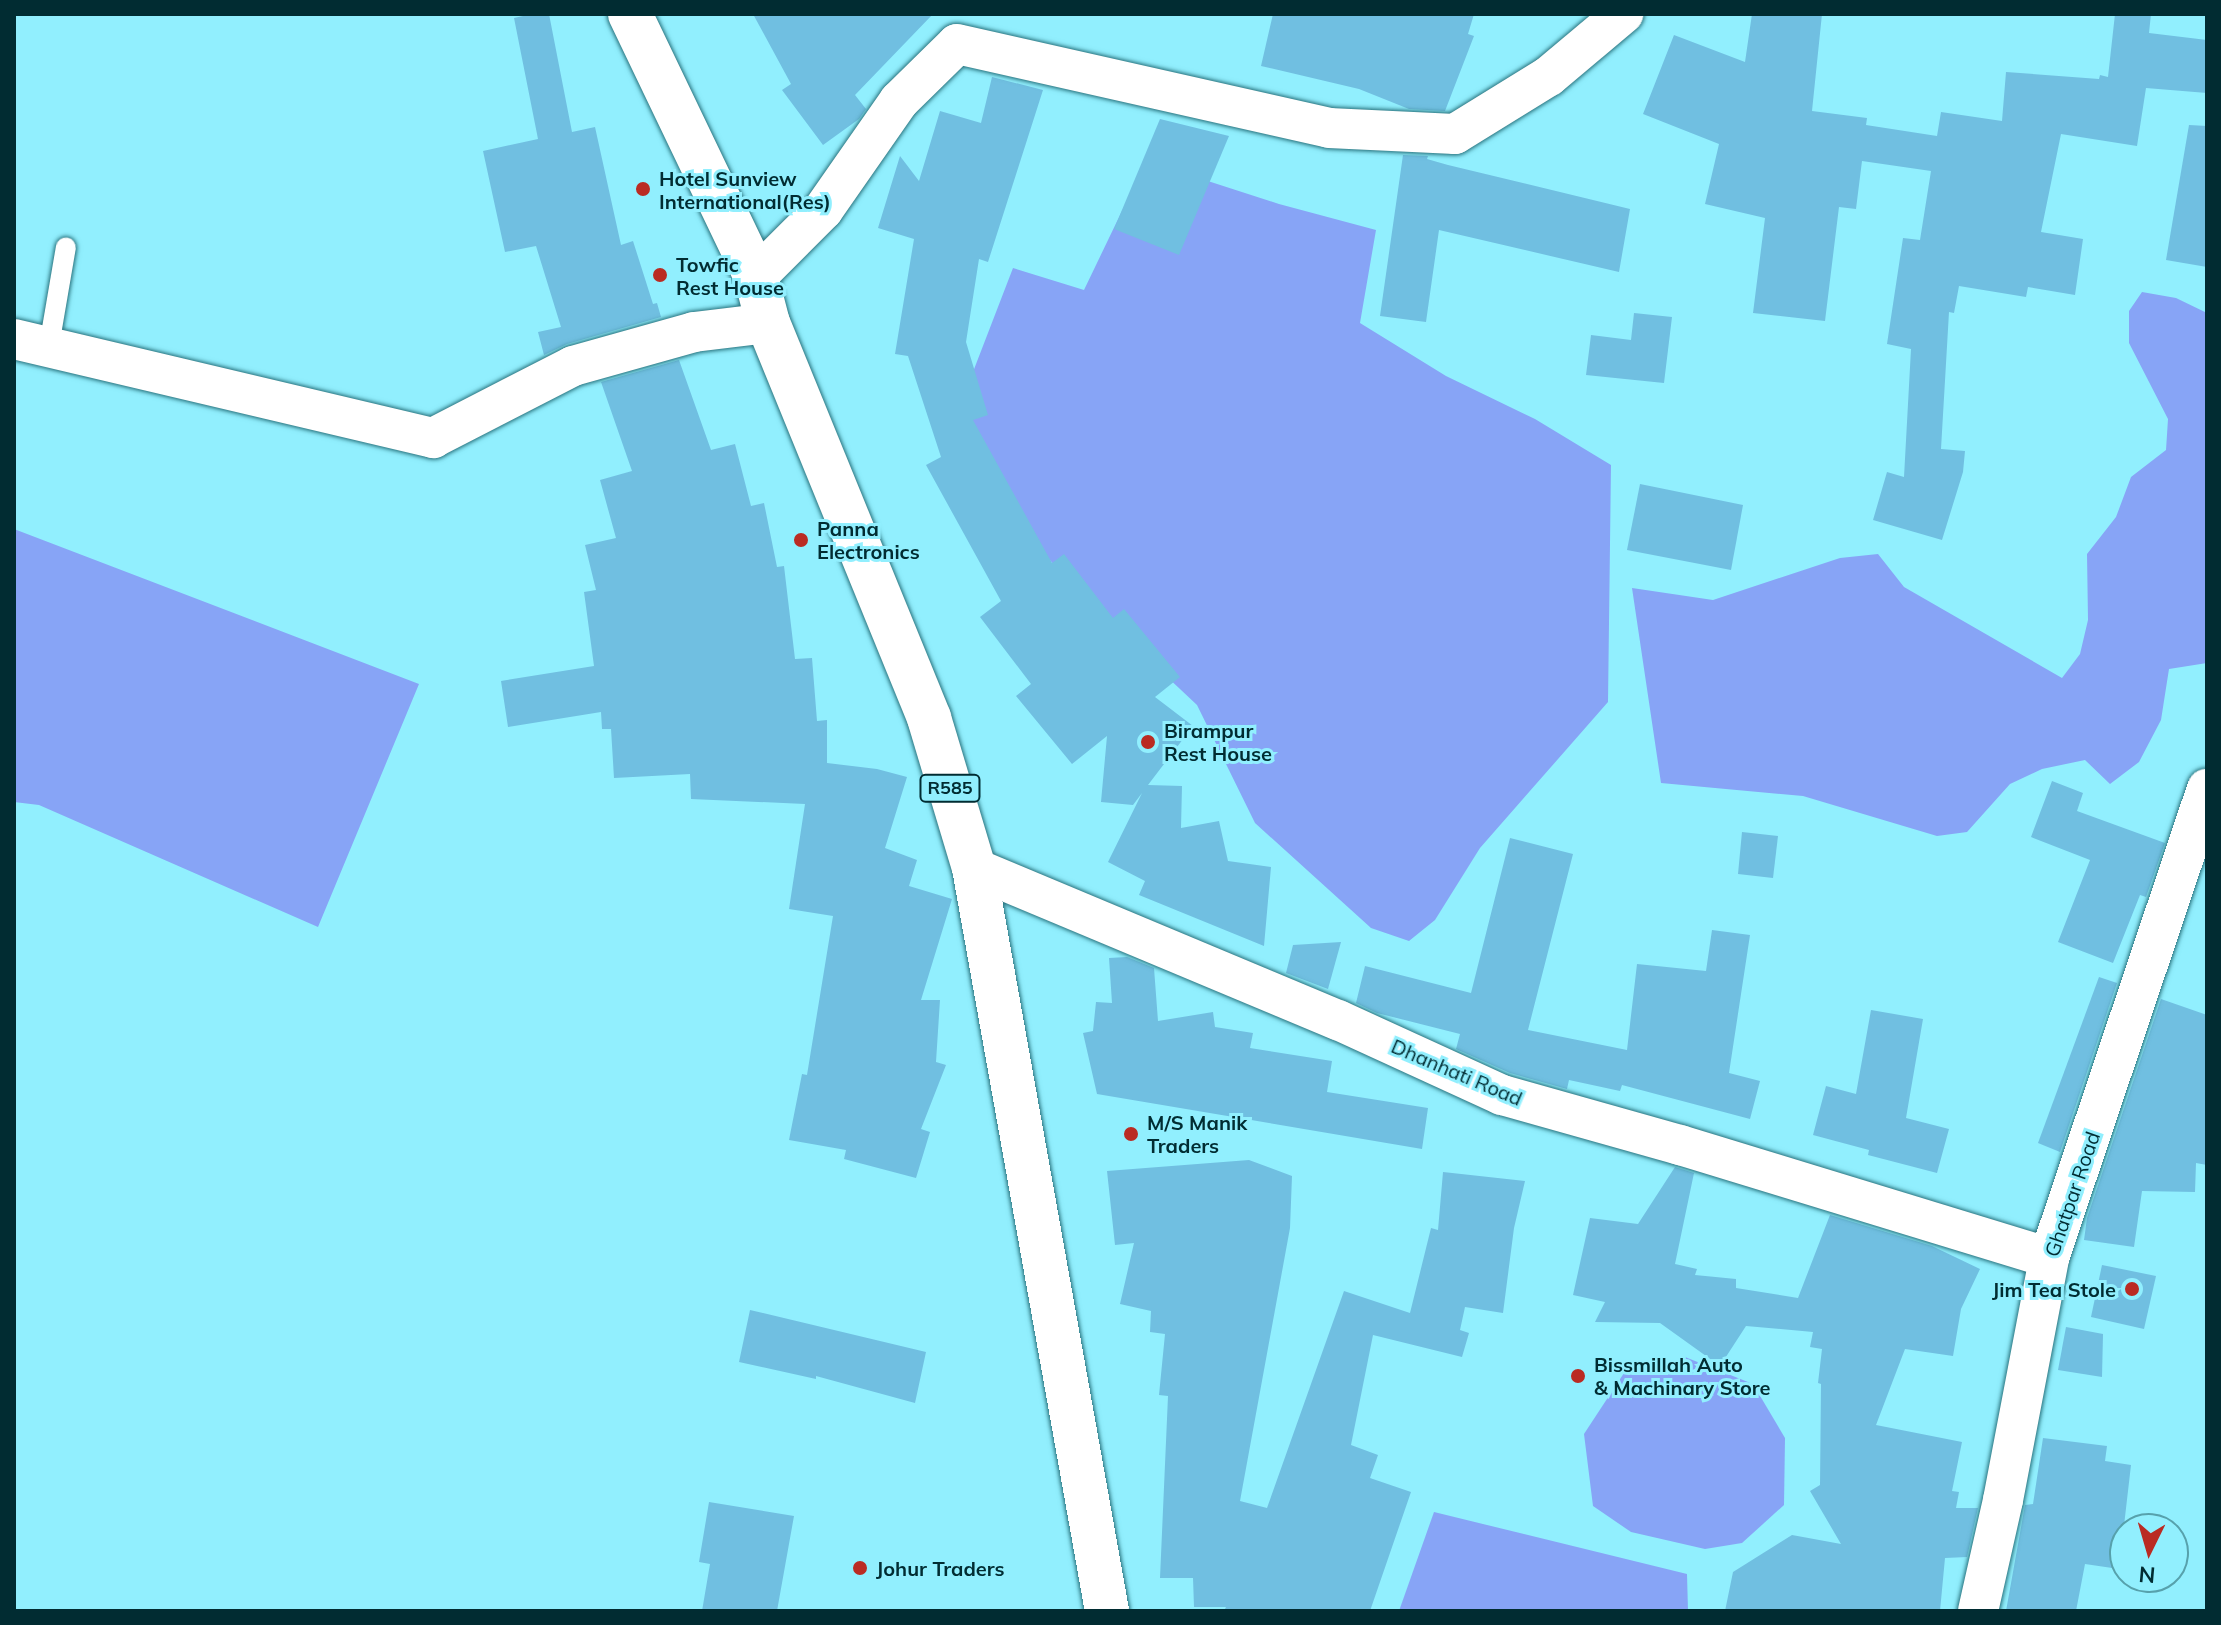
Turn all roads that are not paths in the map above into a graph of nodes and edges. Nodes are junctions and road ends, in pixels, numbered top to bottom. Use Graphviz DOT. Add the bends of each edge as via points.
graph roads {
  1 [pos="630,14"];
  2 [pos="1623,14"];
  3 [pos="66,247"];
  4 [pos="756,277"];
  5 [pos="768,323"];
  6 [pos="32,343"];
  7 [pos="2207,789"];
  8 [pos="974,868"];
  9 [pos="2049,1258"];
  10 [pos="1107,1611"];
  11 [pos="1978,1611"];
  1 -- 4 [label="main road, R585"];
  2 -- 4 [label="street" via="1549,76 1455,134 1329,128 957,44 899,101 823,210"];
  3 -- 6 [label="lane"];
  4 -- 5 [label="main road, R585"];
  5 -- 6 [label="street" via="694,332 573,366 433,438"];
  5 -- 8 [label="main road, R585" via="929,718"];
  7 -- 9 [label="street, Ghatpar Road"];
  8 -- 9 [label="street, Dhanhati Road" via="1338,1020 1502,1095"];
  8 -- 10 [label="main road, R585"];
  9 -- 11 [label="street, Ghatpar Road"];
}
